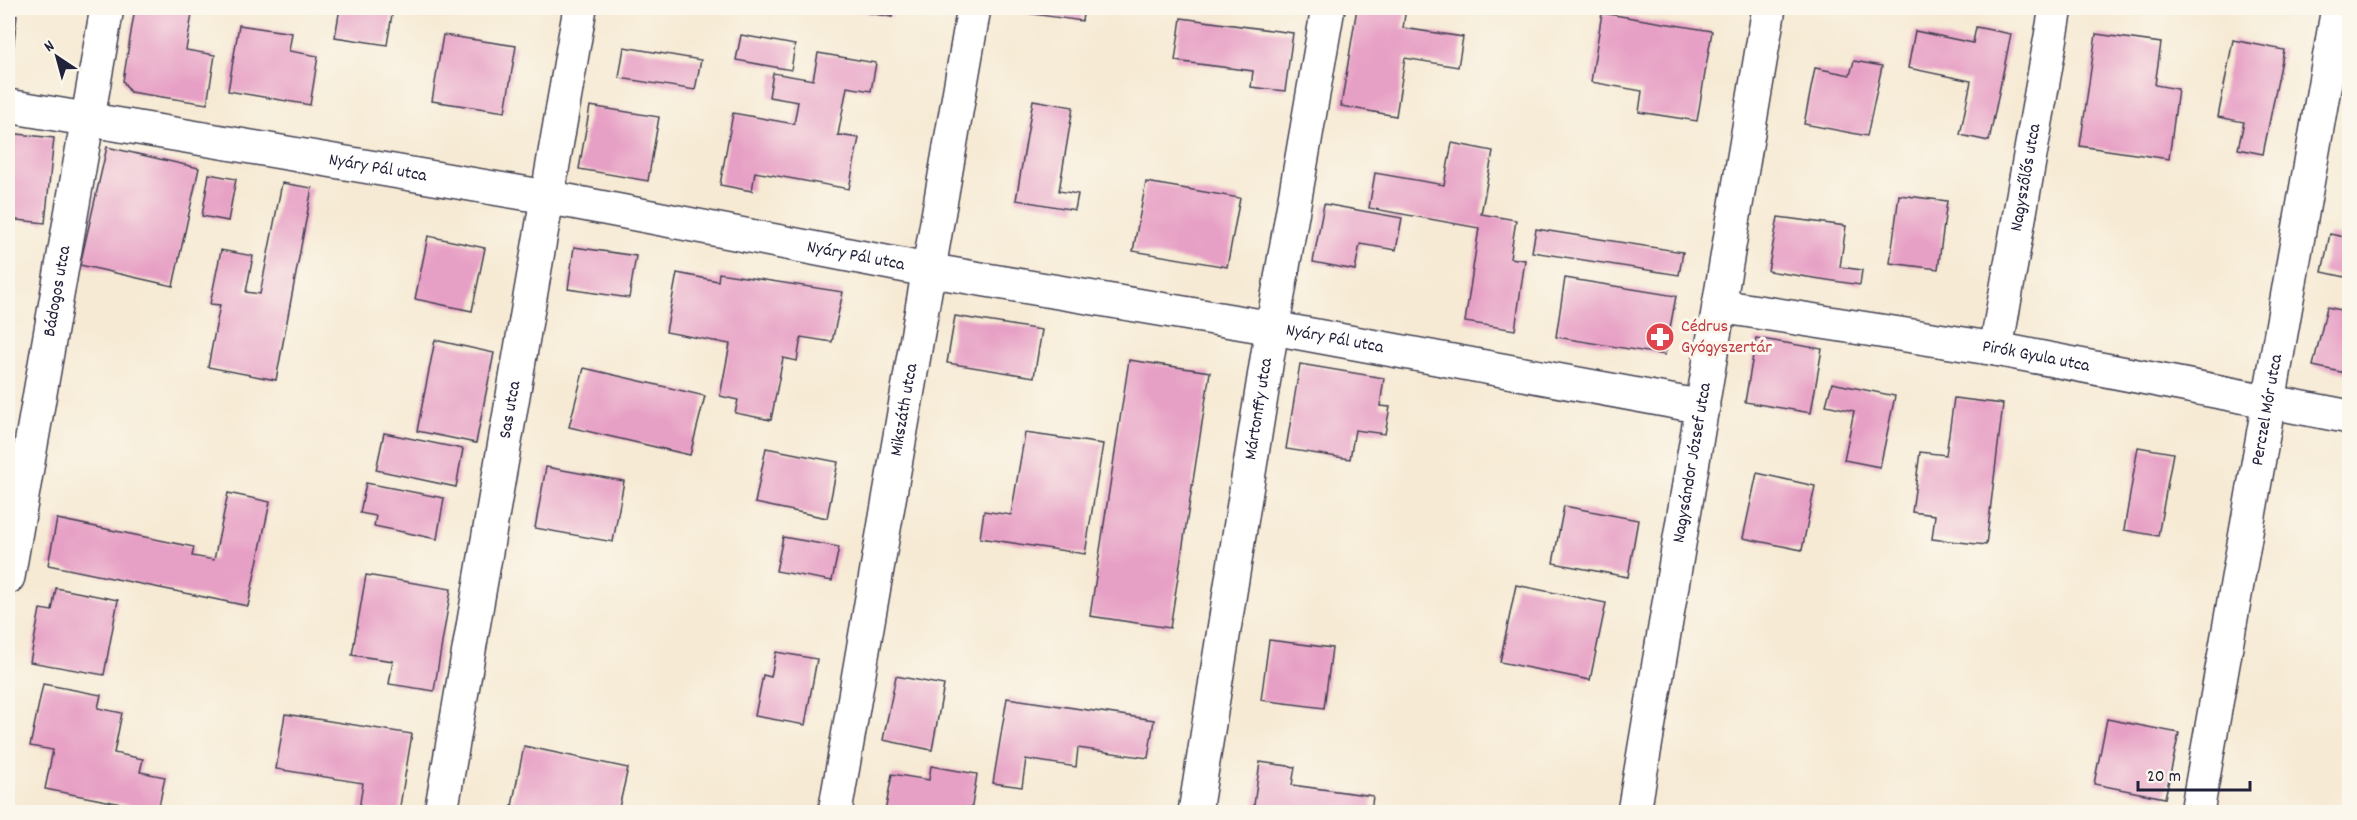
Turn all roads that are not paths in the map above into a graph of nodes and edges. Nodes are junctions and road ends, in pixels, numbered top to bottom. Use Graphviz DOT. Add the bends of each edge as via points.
graph roads {
  1 [pos="107,8"];
  2 [pos="580,8"];
  3 [pos="974,8"];
  4 [pos="1328,8"];
  5 [pos="1769,8"];
  6 [pos="2056,8"];
  7 [pos="2337,8"];
  8 [pos="8,106"];
  9 [pos="86,121"];
  10 [pos="547,197"];
  11 [pos="927,270"];
  12 [pos="1719,306"];
  13 [pos="1273,328"];
  14 [pos="1996,349"];
  15 [pos="2269,402"];
  16 [pos="1703,407"];
  17 [pos="2349,417"];
  18 [pos="8,577"];
  19 [pos="441,813"];
  20 [pos="835,813"];
  21 [pos="1196,813"];
  22 [pos="1634,813"];
  23 [pos="2197,813"];
  1 -- 9 [label="street, Bádogos utca"];
  2 -- 10 [label="street, Sas utca"];
  3 -- 11 [label="street, Mikszáth utca"];
  4 -- 13 [label="street, Mártonffy utca"];
  5 -- 12 [label="street, Nagysándor József utca"];
  6 -- 14 [label="street, Nagyszőlős utca"];
  7 -- 15 [label="street, Perczel Mór utca"];
  8 -- 9 [label="street, Nyáry Pál utca"];
  9 -- 10 [label="street, Nyáry Pál utca"];
  9 -- 18 [label="street, Bádogos utca"];
  10 -- 11 [label="street, Nyáry Pál utca"];
  10 -- 19 [label="street, Sas utca"];
  11 -- 13 [label="street, Nyáry Pál utca"];
  11 -- 20 [label="street, Mikszáth utca"];
  12 -- 14 [label="street, Pirók Gyula utca"];
  12 -- 16 [label="street, Nagysándor József utca"];
  13 -- 16 [label="street, Nyáry Pál utca"];
  13 -- 21 [label="street, Mártonffy utca"];
  14 -- 15 [label="street, Pirók Gyula utca"];
  15 -- 17 [label="street, Pirók Gyula utca"];
  15 -- 23 [label="street, Perczel Mór utca"];
  16 -- 22 [label="street, Nagysándor József utca"];
}
